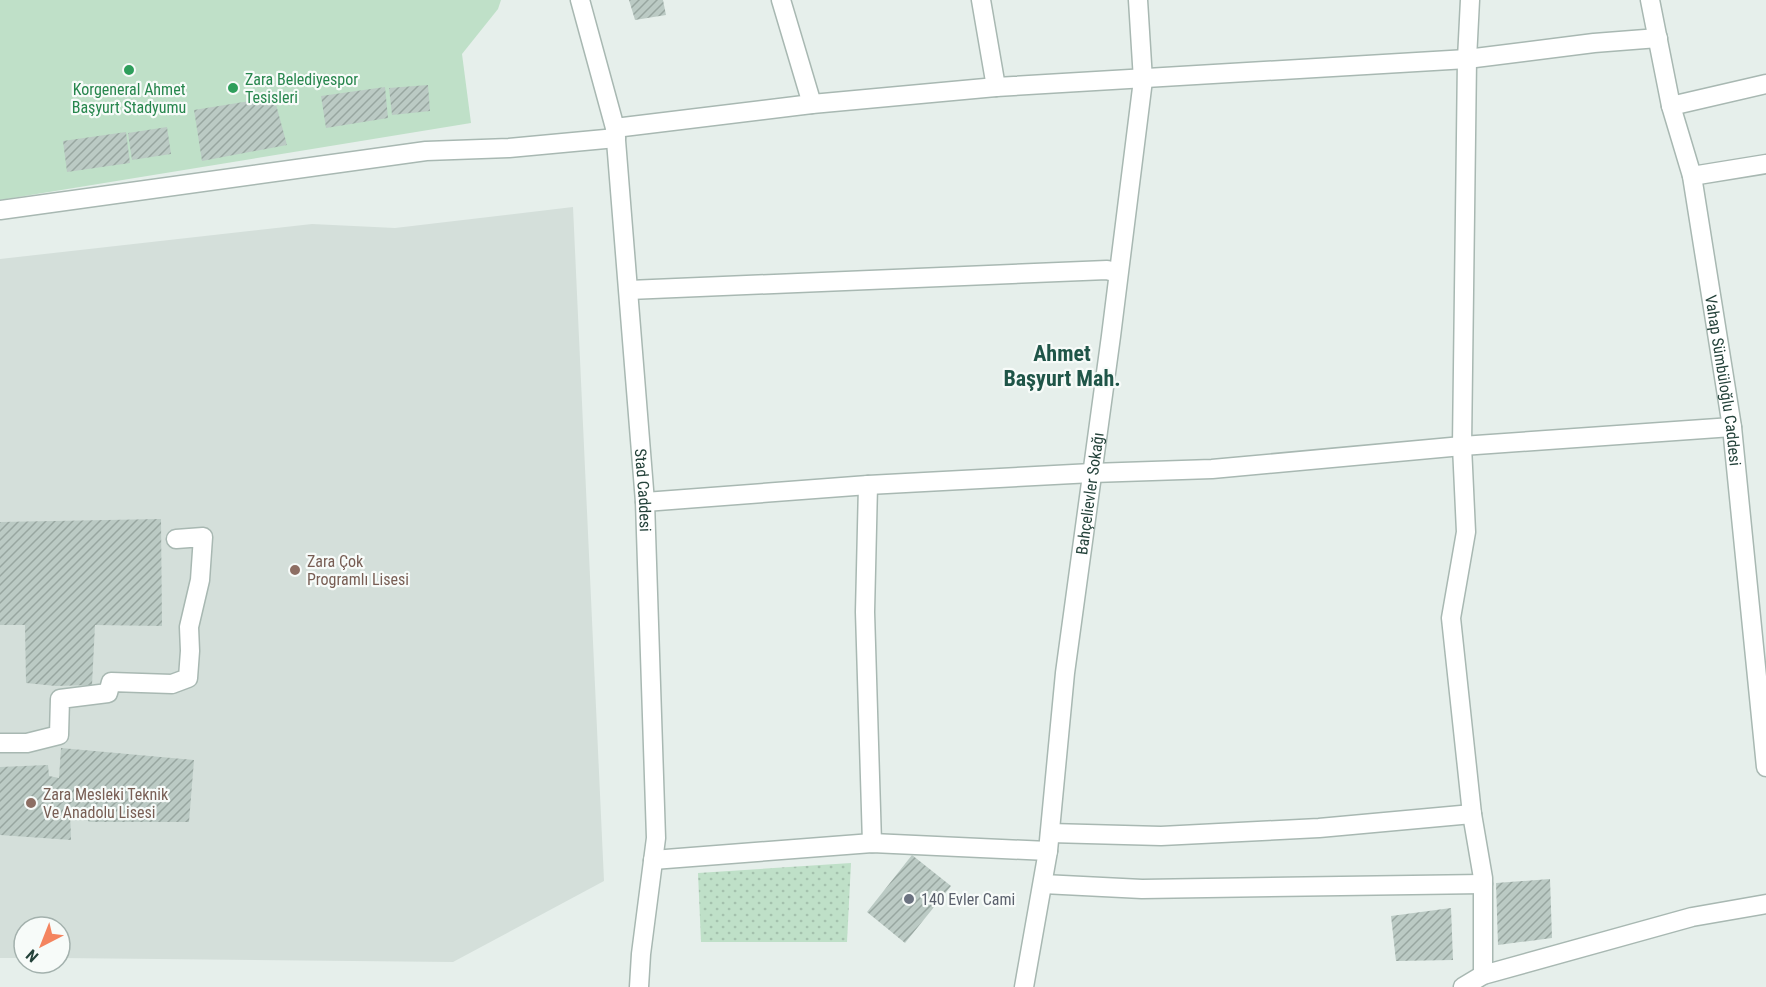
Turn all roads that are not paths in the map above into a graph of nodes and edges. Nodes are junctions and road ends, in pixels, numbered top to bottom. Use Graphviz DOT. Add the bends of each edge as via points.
graph roads {
  1 [pos="580,0"];
  2 [pos="781,0"];
  3 [pos="981,0"];
  4 [pos="1138,0"];
  5 [pos="1470,0"];
  6 [pos="1650,0"];
  7 [pos="1658,38"];
  8 [pos="1467,59"];
  9 [pos="1143,80"];
  10 [pos="1766,84"];
  11 [pos="996,87"];
  12 [pos="812,104"];
  13 [pos="1671,106"];
  14 [pos="615,133"];
  15 [pos="1766,164"];
  16 [pos="1692,176"];
  17 [pos="0,210"];
  18 [pos="1118,273"];
  19 [pos="629,290"];
  20 [pos="1732,428"];
  21 [pos="1462,446"];
  22 [pos="1092,473"];
  23 [pos="868,485"];
  24 [pos="645,502"];
  25 [pos="176,539"];
  26 [pos="0,743"];
  27 [pos="1766,767"];
  28 [pos="1472,814"];
  29 [pos="1050,833"];
  30 [pos="872,843"];
  31 [pos="1048,851"];
  32 [pos="653,860"];
  33 [pos="1043,884"];
  34 [pos="1483,884"];
  35 [pos="1766,904"];
  36 [pos="1484,975"];
  37 [pos="639,987"];
  38 [pos="1024,987"];
  39 [pos="1463,987"];
  1 -- 14 [label="street, Stad Caddesi"];
  2 -- 12 [label="street"];
  3 -- 11 [label="street"];
  4 -- 9 [label="street, Bahçelievler Sokağı"];
  5 -- 8 [label="street"];
  6 -- 7 [label="street, Vahap Sümbüloğlu Caddesi"];
  7 -- 8 [label="street"];
  7 -- 13 [label="street, Vahap Sümbüloğlu Caddesi"];
  8 -- 9 [label="street"];
  8 -- 21 [label="street"];
  9 -- 11 [label="street"];
  9 -- 18 [label="street, Bahçelievler Sokağı"];
  10 -- 13 [label="street"];
  11 -- 12 [label="street"];
  12 -- 14 [label="street"];
  13 -- 16 [label="street, Vahap Sümbüloğlu Caddesi"];
  14 -- 17 [label="street" via="509,148 426,151"];
  14 -- 19 [label="street, Stad Caddesi"];
  15 -- 16 [label="street"];
  16 -- 20 [label="street, Vahap Sümbüloğlu Caddesi"];
  18 -- 19 [label="street" via="1107,270"];
  18 -- 22 [label="street, Bahçelievler Sokağı"];
  19 -- 24 [label="street, Stad Caddesi"];
  20 -- 21 [label="street"];
  20 -- 27 [label="street, Vahap Sümbüloğlu Caddesi"];
  21 -- 22 [label="street" via="1212,469"];
  21 -- 28 [label="street" via="1466,532 1451,618"];
  22 -- 23 [label="street"];
  22 -- 29 [label="street, Bahçelievler Sokağı" via="1065,673"];
  23 -- 24 [label="street"];
  23 -- 30 [label="street" via="866,612"];
  24 -- 32 [label="street, Stad Caddesi" via="656,838"];
  25 -- 26 [label="street" via="203,537 200,580 189,627 188,678 172,684 111,682 108,693 60,699 59,735 27,743"];
  28 -- 29 [label="street" via="1319,828 1161,836"];
  28 -- 34 [label="street"];
  29 -- 31 [label="street, Bahçelievler Sokağı"];
  30 -- 31 [label="street"];
  30 -- 32 [label="street"];
  31 -- 33 [label="street, Bahçelievler Sokağı"];
  32 -- 37 [label="street, Stad Caddesi"];
  33 -- 34 [label="street" via="1142,890"];
  33 -- 38 [label="street, Bahçelievler Sokağı"];
  34 -- 36 [label="street"];
  35 -- 36 [label="street" via="1692,918"];
  36 -- 39 [label="street"];
}
